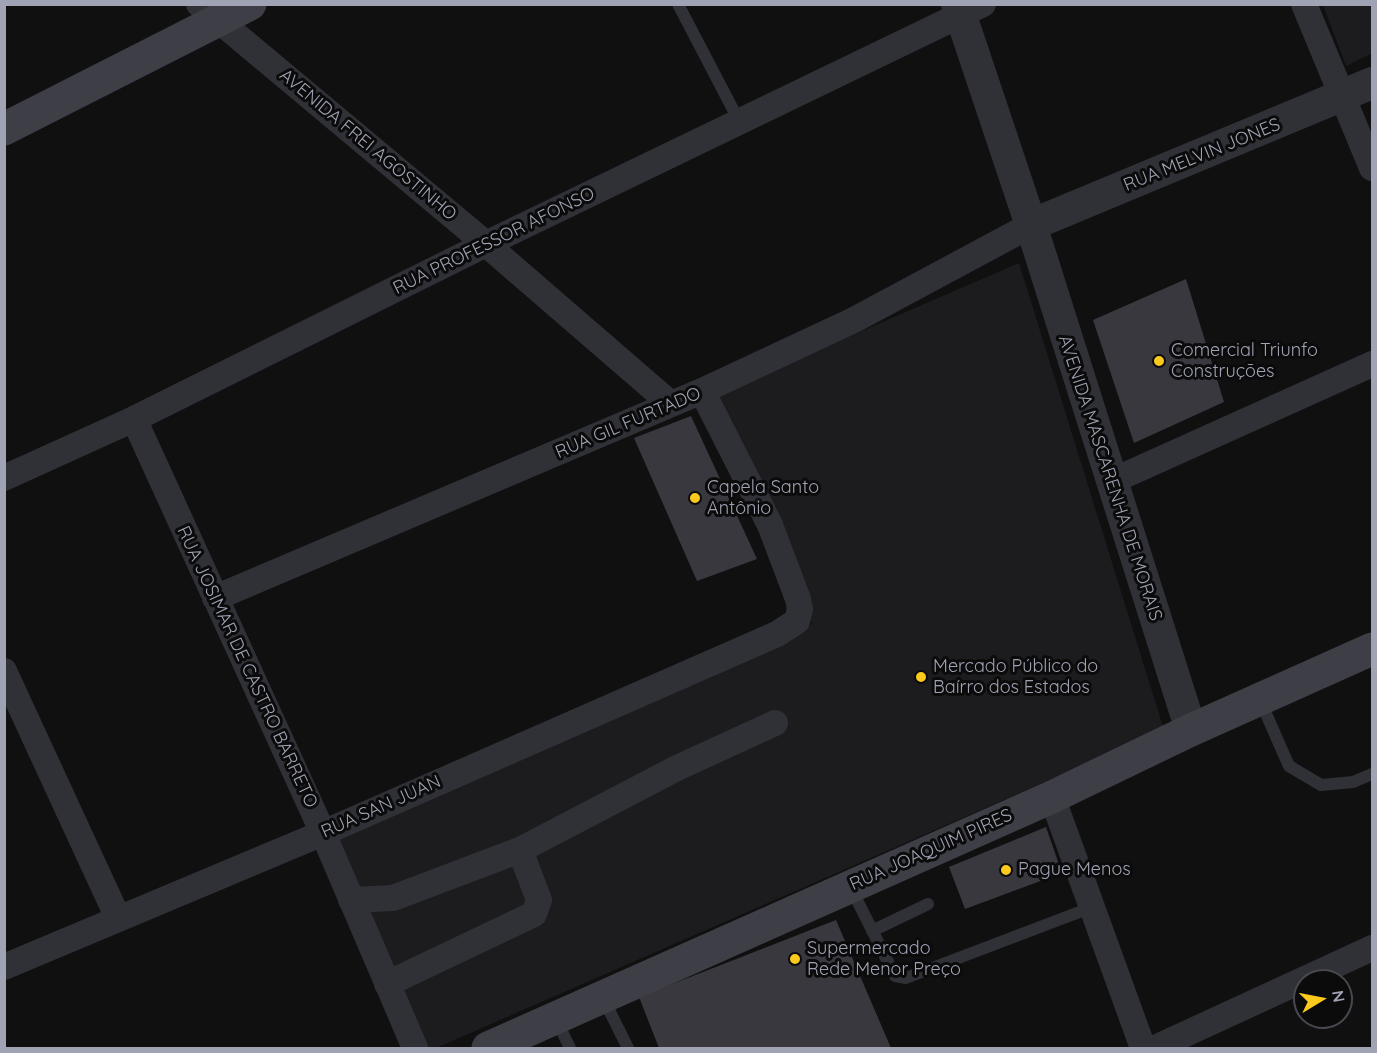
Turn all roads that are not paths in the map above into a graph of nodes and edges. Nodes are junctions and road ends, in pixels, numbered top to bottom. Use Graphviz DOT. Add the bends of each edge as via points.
graph roads {
  1 [pos="250,4"];
  2 [pos="678,4"];
  3 [pos="1304,4"];
  4 [pos="966,8"];
  5 [pos="209,12"];
  6 [pos="1372,83"];
  7 [pos="1343,97"];
  8 [pos="739,121"];
  9 [pos="4,129"];
  10 [pos="1372,168"];
  11 [pos="1031,225"];
  12 [pos="486,244"];
  13 [pos="1372,364"];
  14 [pos="702,391"];
  15 [pos="671,404"];
  16 [pos="134,419"];
  17 [pos="4,478"];
  18 [pos="1110,482"];
  19 [pos="214,598"];
  20 [pos="1372,649"];
  21 [pos="4,671"];
  22 [pos="1260,700"];
  23 [pos="775,723"];
  24 [pos="1191,730"];
  25 [pos="1372,774"];
  26 [pos="1052,797"];
  27 [pos="323,833"];
  28 [pos="520,850"];
  29 [pos="850,887"];
  30 [pos="351,900"];
  31 [pos="928,904"];
  32 [pos="1090,908"];
  33 [pos="118,918"];
  34 [pos="872,931"];
  35 [pos="1372,948"];
  36 [pos="4,967"];
  37 [pos="387,984"];
  38 [pos="603,997"];
  39 [pos="556,1018"];
  40 [pos="415,1048"];
  41 [pos="488,1048"];
  42 [pos="570,1048"];
  43 [pos="628,1048"];
  44 [pos="1143,1048"];
  45 [pos="1155,1048"];
  1 -- 5 [label="main road"];
  2 -- 8 [label="lane"];
  3 -- 7 [label="street"];
  4 -- 8 [label="street, RUA PROFESSOR AFONSO"];
  4 -- 11 [label="street, AVENIDA MASCARENHA DE MORAIS"];
  5 -- 9 [label="main road"];
  5 -- 12 [label="street, AVENIDA FREI AGOSTINHO"];
  6 -- 7 [label="street, RUA MELVIN JONES"];
  7 -- 10 [label="street"];
  7 -- 11 [label="street, RUA MELVIN JONES"];
  8 -- 12 [label="street, RUA PROFESSOR AFONSO"];
  11 -- 14 [label="street, RUA GIL FURTADO" via="854,320"];
  11 -- 18 [label="street, AVENIDA MASCARENHA DE MORAIS"];
  12 -- 15 [label="street, AVENIDA FREI AGOSTINHO"];
  12 -- 16 [label="street, RUA PROFESSOR AFONSO"];
  13 -- 18 [label="street"];
  14 -- 15 [label="street, RUA GIL FURTADO"];
  14 -- 27 [label="street, RUA SAN JUAN" via="770,525 800,609 796,621 777,634"];
  15 -- 19 [label="street, RUA GIL FURTADO"];
  16 -- 17 [label="street, RUA PROFESSOR AFONSO"];
  16 -- 19 [label="street, RUA JOSIMAR DE CASTRO BARRETO"];
  18 -- 24 [label="street, AVENIDA MASCARENHA DE MORAIS"];
  19 -- 27 [label="street, RUA JOSIMAR DE CASTRO BARRETO"];
  20 -- 22 [label="main road, RUA JOAQUIM PIRES"];
  21 -- 33 [label="street"];
  22 -- 24 [label="main road, RUA JOAQUIM PIRES"];
  22 -- 25 [label="lane" via="1289,766 1321,785 1353,782"];
  23 -- 28 [label="street" via="677,768"];
  24 -- 26 [label="main road, RUA JOAQUIM PIRES"];
  26 -- 29 [label="main road, RUA JOAQUIM PIRES"];
  26 -- 32 [label="street"];
  27 -- 30 [label="street, RUA JOSIMAR DE CASTRO BARRETO"];
  27 -- 33 [label="street, RUA SAN JUAN"];
  28 -- 30 [label="street" via="393,898"];
  28 -- 37 [label="street" via="539,900 534,914"];
  29 -- 34 [label="lane"];
  29 -- 38 [label="main road, RUA JOAQUIM PIRES"];
  30 -- 37 [label="street, RUA JOSIMAR DE CASTRO BARRETO"];
  31 -- 34 [label="lane"];
  32 -- 34 [label="lane" via="906,978 894,976"];
  32 -- 44 [label="street"];
  33 -- 36 [label="street, RUA SAN JUAN"];
  35 -- 45 [label="street"];
  37 -- 40 [label="street, RUA JOSIMAR DE CASTRO BARRETO"];
  38 -- 39 [label="main road, RUA JOAQUIM PIRES"];
  38 -- 43 [label="lane"];
  39 -- 41 [label="main road, RUA JOAQUIM PIRES"];
  39 -- 42 [label="lane"];
}
